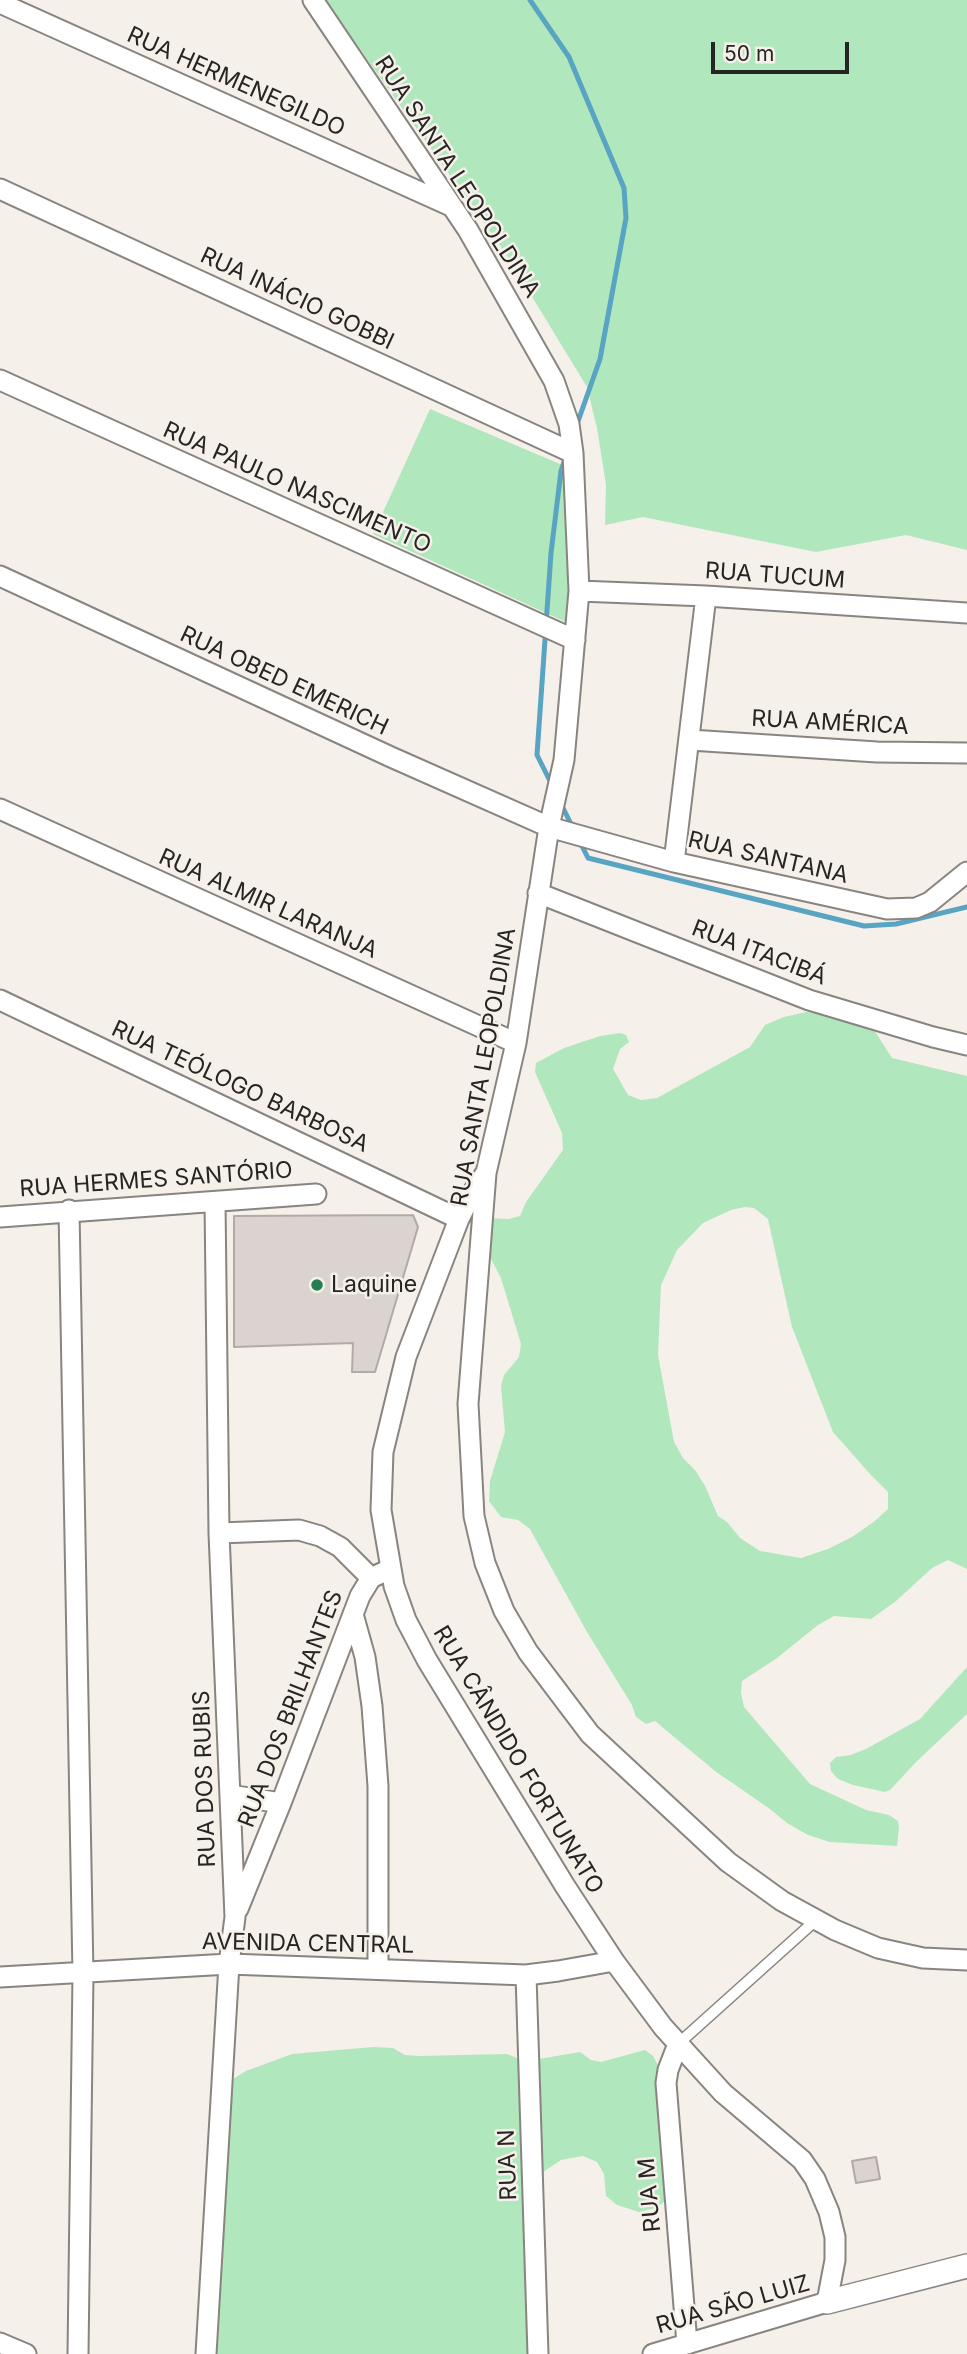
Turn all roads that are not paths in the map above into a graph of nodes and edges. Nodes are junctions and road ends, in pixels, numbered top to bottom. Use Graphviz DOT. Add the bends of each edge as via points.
graph roads {
  1 [pos="313,0"];
  2 [pos="0,3"];
  3 [pos="0,189"];
  4 [pos="452,206"];
  5 [pos="0,380"];
  6 [pos="573,453"];
  7 [pos="0,576"];
  8 [pos="579,591"];
  9 [pos="706,596"];
  10 [pos="967,613"];
  11 [pos="575,640"];
  12 [pos="690,740"];
  13 [pos="967,753"];
  14 [pos="0,809"];
  15 [pos="549,827"];
  16 [pos="674,862"];
  17 [pos="967,872"];
  18 [pos="538,894"];
  19 [pos="0,1000"];
  20 [pos="516,1043"];
  21 [pos="967,1045"];
  22 [pos="486,1173"];
  23 [pos="316,1194"];
  24 [pos="215,1202"];
  25 [pos="69,1210"];
  26 [pos="0,1217"];
  27 [pos="459,1219"];
  28 [pos="219,1533"];
  29 [pos="390,1569"];
  30 [pos="371,1578"];
  31 [pos="353,1614"];
  32 [pos="230,1795"];
  33 [pos="281,1803"];
  34 [pos="235,1917"];
  35 [pos="816,1920"];
  36 [pos="967,1959"];
  37 [pos="614,1961"];
  38 [pos="229,1964"];
  39 [pos="378,1968"];
  40 [pos="83,1974"];
  41 [pos="526,1975"];
  42 [pos="0,1977"];
  43 [pos="678,2044"];
  44 [pos="967,2266"];
  45 [pos="827,2302"];
  46 [pos="0,2343"];
  47 [pos="687,2344"];
  48 [pos="26,2354"];
  49 [pos="78,2354"];
  50 [pos="206,2354"];
  51 [pos="538,2354"];
  52 [pos="653,2354"];
  1 -- 4 [label="street, RUA SANTA LEOPOLDINA"];
  2 -- 4 [label="street, RUA HERMENEGILDO"];
  3 -- 6 [label="street, RUA INÁCIO GOBBI"];
  4 -- 6 [label="street, RUA SANTA LEOPOLDINA" via="554,381 569,424"];
  5 -- 11 [label="street, RUA PAULO NASCIMENTO"];
  6 -- 8 [label="street, RUA SANTA LEOPOLDINA"];
  7 -- 15 [label="street, RUA OBED EMERICH"];
  8 -- 9 [label="street, RUA TUCUM"];
  8 -- 11 [label="street, RUA SANTA LEOPOLDINA"];
  9 -- 10 [label="street, RUA TUCUM"];
  9 -- 12 [label="street"];
  11 -- 15 [label="street, RUA SANTA LEOPOLDINA" via="564,760"];
  12 -- 13 [label="street, RUA AMÉRICA"];
  12 -- 16 [label="street"];
  14 -- 20 [label="street, RUA ALMIR LARANJA"];
  15 -- 16 [label="street, RUA SANTANA"];
  15 -- 18 [label="street, RUA SANTA LEOPOLDINA"];
  16 -- 17 [label="street, RUA SANTANA" via="901,910 930,902"];
  18 -- 20 [label="street, RUA SANTA LEOPOLDINA"];
  18 -- 21 [label="street, RUA ITACIBÁ" via="809,1000"];
  19 -- 27 [label="street, RUA TEÓLOGO BARBOSA"];
  20 -- 22 [label="street, RUA SANTA LEOPOLDINA"];
  22 -- 27 [label="street, RUA CÂNDIDO FORTUNATO"];
  22 -- 35 [label="street, RUA SANTA LEOPOLDINA" via="468,1404 469,1452 474,1516 485,1563 504,1611 528,1652 590,1734 727,1862"];
  23 -- 24 [label="street, RUA HERMES SANTÓRIO"];
  24 -- 25 [label="street, RUA HERMES SANTÓRIO"];
  24 -- 28 [label="street, RUA DOS RUBIS"];
  25 -- 26 [label="street, RUA HERMES SANTÓRIO"];
  25 -- 40 [label="street"];
  27 -- 29 [label="street, RUA CÂNDIDO FORTUNATO" via="407,1357 383,1452 381,1510"];
  28 -- 30 [label="street" via="299,1530 320,1536 340,1547"];
  28 -- 32 [label="street, RUA DOS RUBIS"];
  29 -- 30 [label="street, RUA DOS BRILHANTES"];
  29 -- 37 [label="street, RUA CÂNDIDO FORTUNATO" via="406,1620 427,1660"];
  30 -- 31 [label="street, RUA DOS BRILHANTES"];
  31 -- 33 [label="street, RUA DOS BRILHANTES"];
  31 -- 39 [label="street" via="365,1657 378,1786"];
  32 -- 33 [label="street"];
  32 -- 34 [label="street, RUA DOS RUBIS"];
  33 -- 34 [label="street, RUA DOS BRILHANTES"];
  34 -- 38 [label="street, RUA DOS RUBIS"];
  35 -- 36 [label="street, RUA SANTA LEOPOLDINA" via="878,1948 923,1958"];
  35 -- 43 [label="lane"];
  37 -- 41 [label="street, AVENIDA CENTRAL"];
  37 -- 43 [label="street, RUA CÂNDIDO FORTUNATO"];
  38 -- 39 [label="street, AVENIDA CENTRAL"];
  38 -- 40 [label="street, AVENIDA CENTRAL"];
  38 -- 50 [label="street, RUA DOS RUBIS"];
  39 -- 41 [label="street, AVENIDA CENTRAL"];
  40 -- 42 [label="street, AVENIDA CENTRAL"];
  40 -- 49 [label="street"];
  41 -- 51 [label="street, RUA N"];
  43 -- 45 [label="street, RUA CÂNDIDO FORTUNATO" via="723,2093 802,2160 815,2179 835,2237"];
  43 -- 47 [label="street, RUA M" via="666,2083"];
  44 -- 45 [label="street"];
  45 -- 47 [label="street, RUA SÃO LUIZ"];
  46 -- 48 [label="street"];
  47 -- 52 [label="street, RUA SÃO LUIZ"];
}
